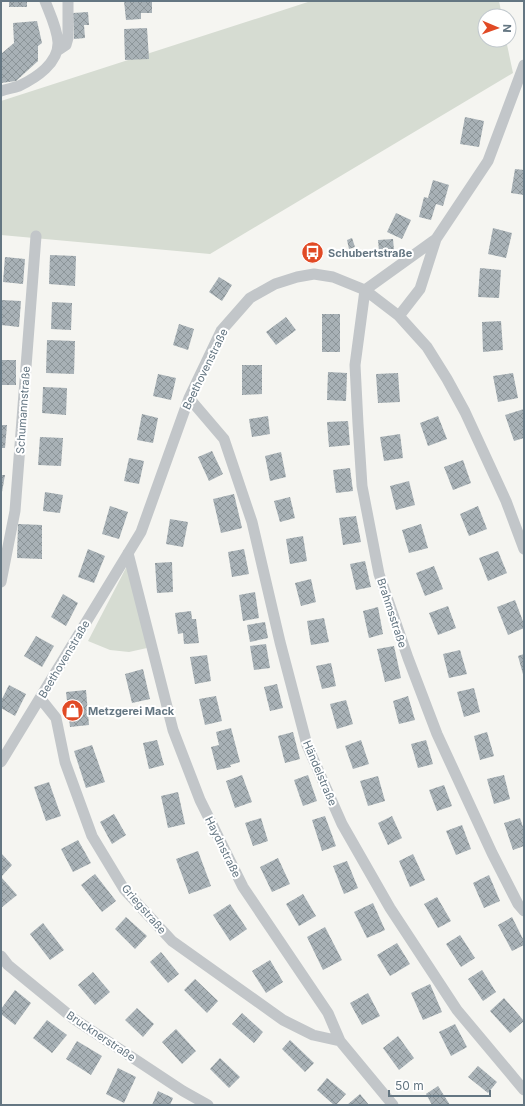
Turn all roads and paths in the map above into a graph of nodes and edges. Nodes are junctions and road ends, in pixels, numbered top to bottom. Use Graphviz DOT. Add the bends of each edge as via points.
graph roads {
  1 [pos="45,1"];
  2 [pos="68,1"];
  3 [pos="58,51"];
  4 [pos="524,65"];
  5 [pos="1,91"];
  6 [pos="36,236"];
  7 [pos="436,239"];
  8 [pos="365,290"];
  9 [pos="399,316"];
  10 [pos="189,398"];
  11 [pos="524,549"];
  12 [pos="128,552"];
  13 [pos="1,582"];
  14 [pos="40,698"];
  15 [pos="1,762"];
  16 [pos="524,911"];
  17 [pos="1,956"];
  18 [pos="340,1041"];
  19 [pos="524,1090"];
  20 [pos="208,1105"];
  21 [pos="393,1105"];
  1 -- 3 [label="street" via="56,32"];
  2 -- 3 [label="street" via="68,38 66,45"];
  3 -- 5 [label="street" via="52,62 40,73 18,86"];
  4 -- 7 [label="street" via="488,161"];
  6 -- 13 [label="street, Schumannstraße" via="16,511"];
  7 -- 8 [label="street"];
  7 -- 9 [label="street" via="420,289"];
  8 -- 9 [label="street, Beethovenstraße"];
  8 -- 10 [label="street, Beethovenstraße" via="333,277 314,274 275,284 250,298 221,331"];
  8 -- 16 [label="street, Brahmsstraße" via="355,365 362,486 379,574 437,734 492,853"];
  9 -- 11 [label="street, Beethovenstraße" via="427,347 465,412 506,501"];
  10 -- 12 [label="street, Beethovenstraße" via="142,532"];
  10 -- 19 [label="street, Händelstraße" via="224,439 252,522 307,745 342,824 390,908 457,1010"];
  12 -- 14 [label="street, Beethovenstraße"];
  12 -- 18 [label="street, Haydnstraße" via="173,730 200,800 243,887 328,1013"];
  14 -- 15 [label="street, Beethovenstraße"];
  14 -- 18 [label="street, Griegstraße" via="56,718 65,762 92,836 124,889 172,941 283,1020 313,1035"];
  17 -- 20 [label="street, Brucknerstraße" via="8,965 74,1019"];
  18 -- 21 [label="street, Haydnstraße"];
}
